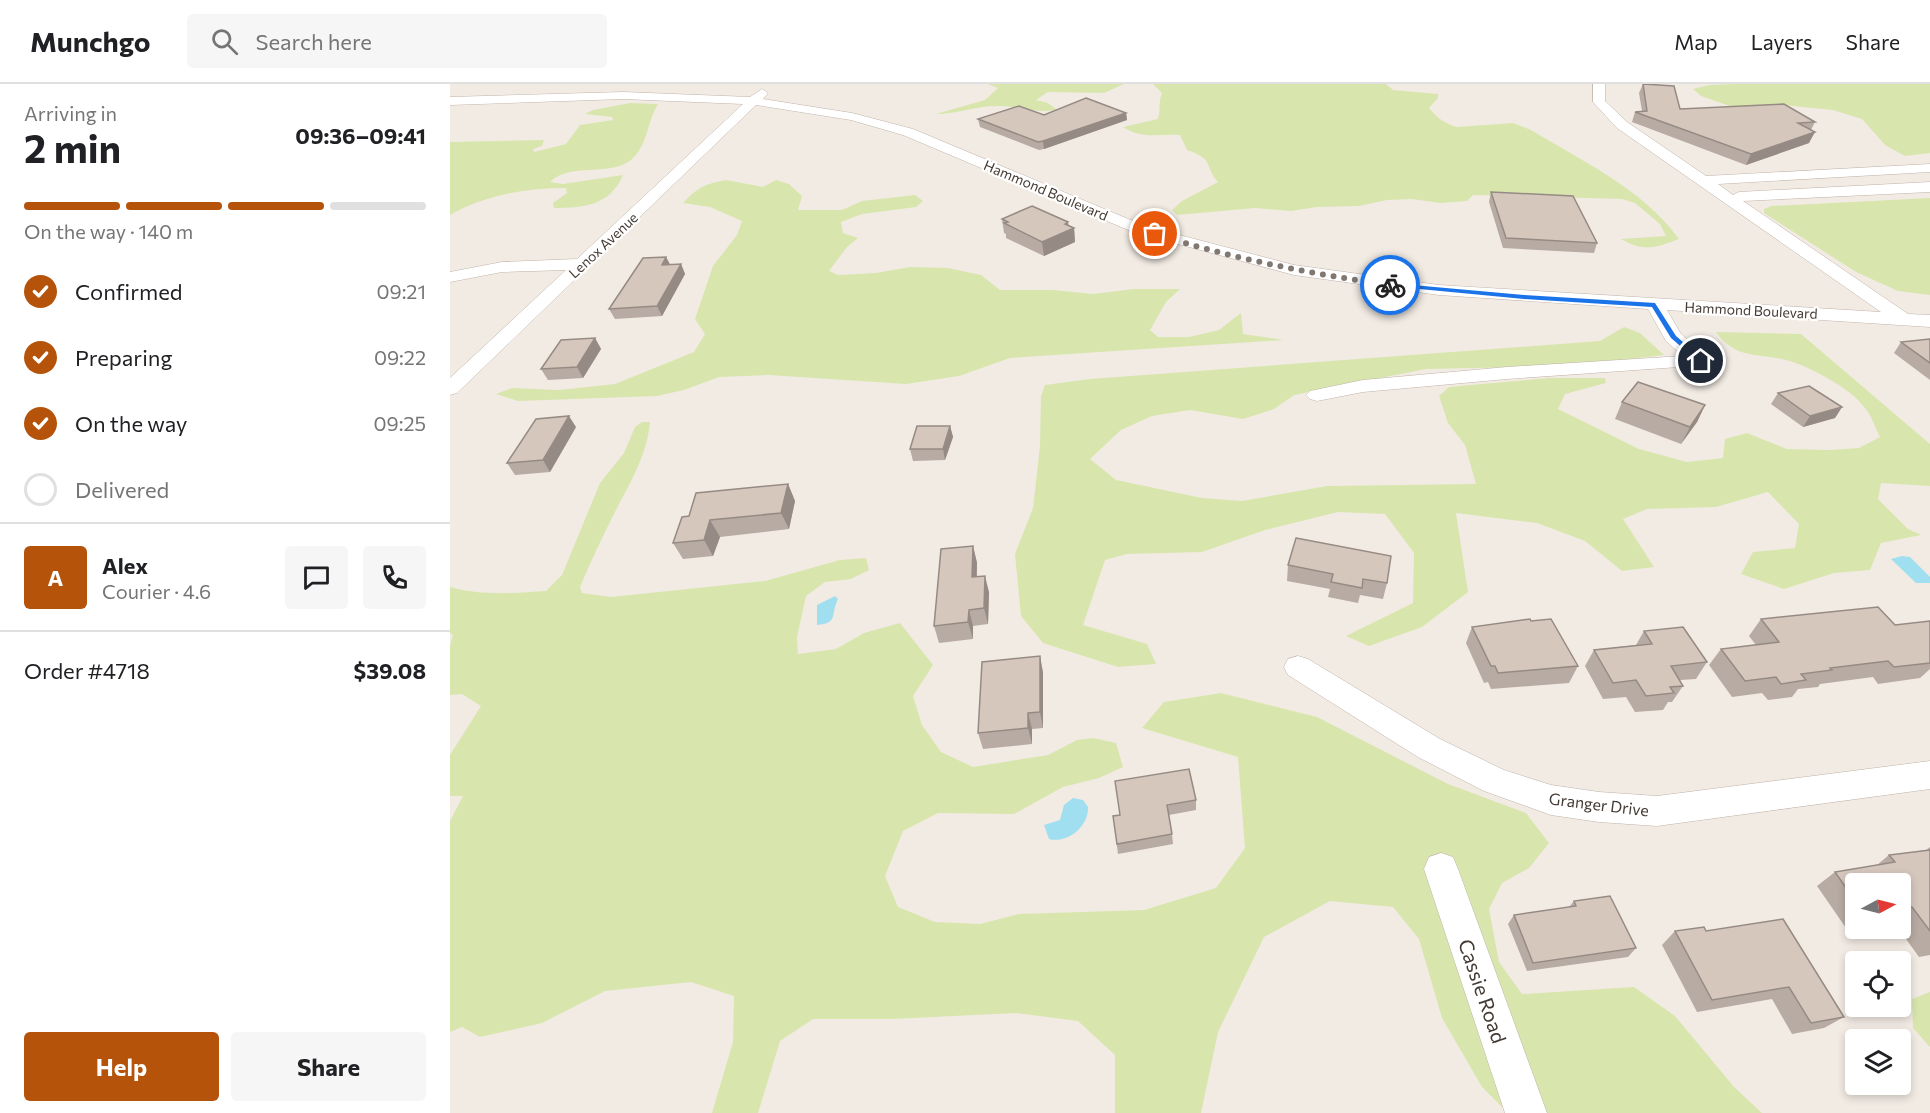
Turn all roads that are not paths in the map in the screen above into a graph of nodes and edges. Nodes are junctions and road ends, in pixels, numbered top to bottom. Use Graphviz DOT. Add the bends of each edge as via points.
graph roads {
  1 [pos="572,84"];
  2 [pos="642,84"];
  3 [pos="772,84"];
  4 [pos="1599,84"];
  5 [pos="450,89"];
  6 [pos="633,94"];
  7 [pos="754,99"];
  8 [pos="450,101"];
  9 [pos="1930,168"];
  10 [pos="1701,181"];
  11 [pos="1930,187"];
  12 [pos="1726,198"];
  13 [pos="582,264"];
  14 [pos="450,277"];
  15 [pos="1655,305"];
  16 [pos="1904,319"];
  17 [pos="1930,321"];
  18 [pos="450,389"];
  19 [pos="1317,394"];
  20 [pos="1298,667"];
  21 [pos="1930,774"];
  22 [pos="1441,868"];
  23 [pos="1526,1113"];
  1 -- 5 [label="street"];
  2 -- 6 [label="street"];
  3 -- 7 [label="street, Lenox Avenue"];
  4 -- 10 [label="street" via="1599,102 1622,125"];
  6 -- 7 [label="street, Hammond Boulevard"];
  6 -- 8 [label="street, Hammond Boulevard"];
  7 -- 13 [label="street, Lenox Avenue"];
  7 -- 15 [label="street, Hammond Boulevard" via="876,121 1139,229 1294,270 1512,296"];
  9 -- 10 [label="street"];
  10 -- 12 [label="street"];
  11 -- 12 [label="street"];
  12 -- 16 [label="street"];
  13 -- 14 [label="street" via="502,267"];
  13 -- 18 [label="street, Lenox Avenue"];
  15 -- 16 [label="street, Hammond Boulevard"];
  15 -- 19 [label="street" via="1673,337 1699,358 1676,363 1363,386"];
  16 -- 17 [label="street, Hammond Boulevard"];
  20 -- 21 [label="street, Granger Drive" via="1429,748 1495,781 1551,800 1657,811"];
  22 -- 23 [label="street, Cassie Road"];
}
